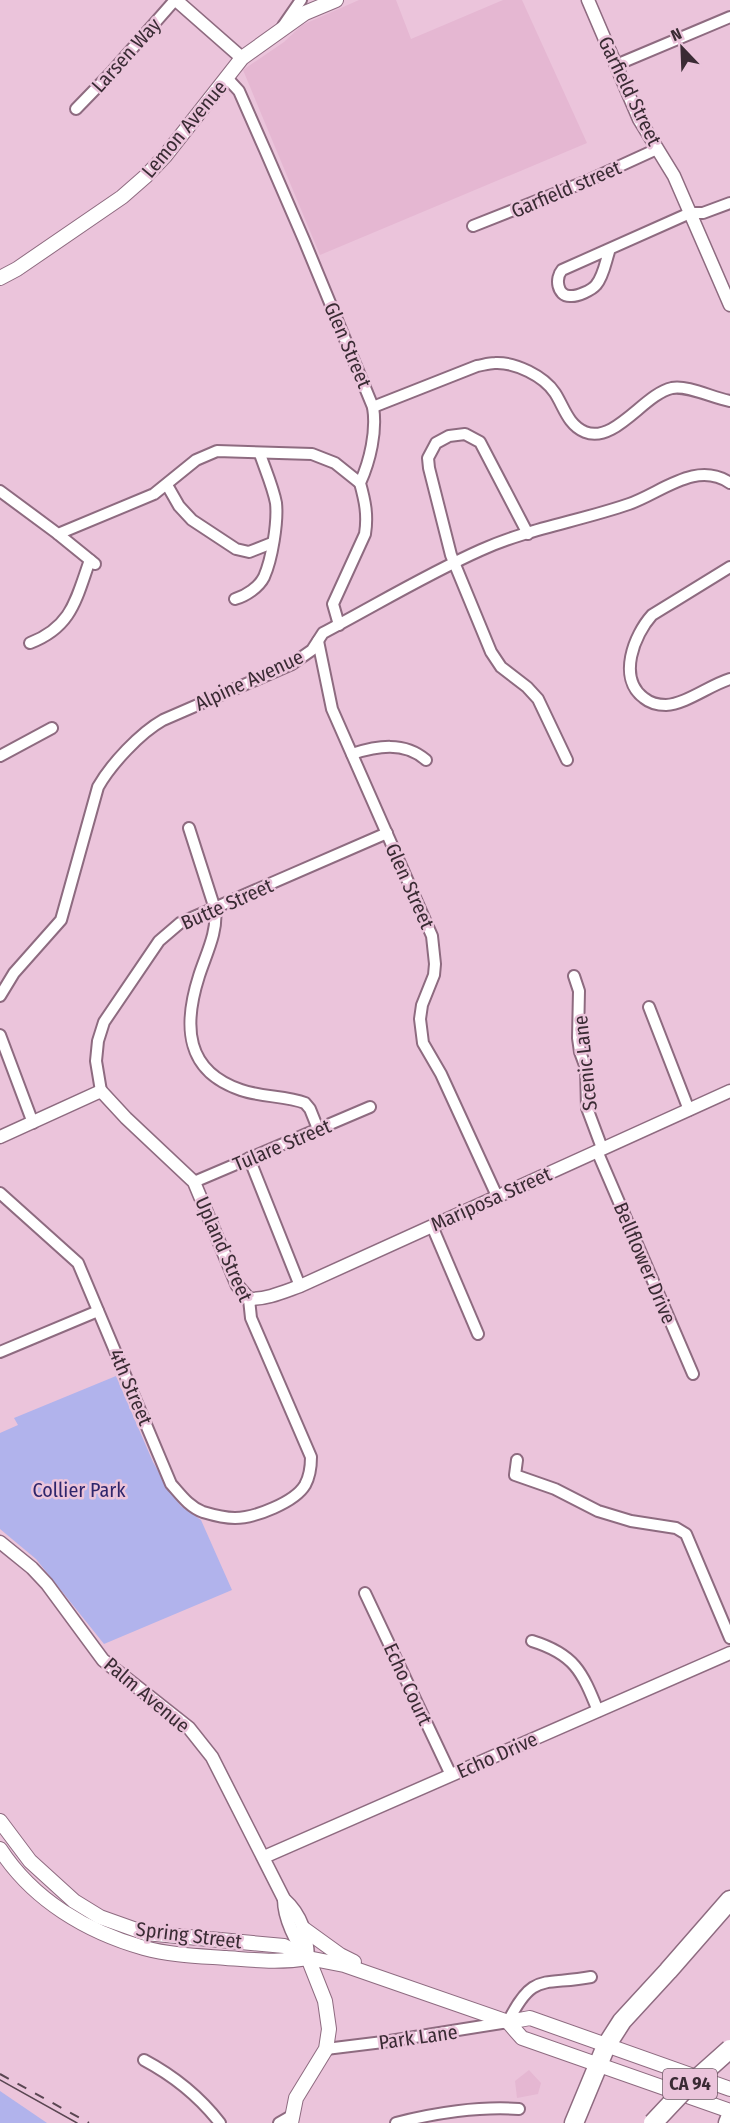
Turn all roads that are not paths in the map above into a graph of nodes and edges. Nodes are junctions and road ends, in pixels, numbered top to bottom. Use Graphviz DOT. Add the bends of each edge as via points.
graph roads {
  1 [pos="175,0"];
  2 [pos="301,0"];
  3 [pos="336,0"];
  4 [pos="588,0"];
  5 [pos="730,17"];
  6 [pos="279,31"];
  7 [pos="242,57"];
  8 [pos="616,64"];
  9 [pos="227,78"];
  10 [pos="76,109"];
  11 [pos="657,149"];
  12 [pos="730,203"];
  13 [pos="690,213"];
  14 [pos="473,226"];
  15 [pos="610,249"];
  16 [pos="0,278"];
  17 [pos="730,305"];
  18 [pos="730,401"];
  19 [pos="373,407"];
  20 [pos="260,454"];
  21 [pos="360,483"];
  22 [pos="730,483"];
  23 [pos="167,485"];
  24 [pos="0,491"];
  25 [pos="58,534"];
  26 [pos="528,534"];
  27 [pos="272,543"];
  28 [pos="454,563"];
  29 [pos="730,567"];
  30 [pos="235,599"];
  31 [pos="339,625"];
  32 [pos="318,641"];
  33 [pos="30,643"];
  34 [pos="730,679"];
  35 [pos="52,728"];
  36 [pos="352,754"];
  37 [pos="0,756"];
  38 [pos="426,760"];
  39 [pos="567,760"];
  40 [pos="189,828"];
  41 [pos="387,834"];
  42 [pos="215,909"];
  43 [pos="574,976"];
  44 [pos="0,996"];
  45 [pos="649,1007"];
  46 [pos="0,1035"];
  47 [pos="101,1091"];
  48 [pos="730,1091"];
  49 [pos="370,1107"];
  50 [pos="689,1110"];
  51 [pos="33,1123"];
  52 [pos="318,1129"];
  53 [pos="0,1137"];
  54 [pos="600,1150"];
  55 [pos="249,1158"];
  56 [pos="194,1182"];
  57 [pos="0,1193"];
  58 [pos="497,1196"];
  59 [pos="432,1226"];
  60 [pos="300,1286"];
  61 [pos="249,1299"];
  62 [pos="98,1311"];
  63 [pos="478,1334"];
  64 [pos="0,1352"];
  65 [pos="693,1374"];
  66 [pos="517,1460"];
  67 [pos="291,1499"];
  68 [pos="0,1542"];
  69 [pos="365,1593"];
  70 [pos="730,1638"];
  71 [pos="532,1641"];
  72 [pos="730,1653"];
  73 [pos="598,1711"];
  74 [pos="451,1775"];
  75 [pos="0,1821"];
  76 [pos="0,1849"];
  77 [pos="264,1857"];
  78 [pos="730,1884"];
  79 [pos="284,1899"];
  80 [pos="730,1899"];
  81 [pos="304,1929"];
  82 [pos="704,1930"];
  83 [pos="177,1936"];
  84 [pos="173,1953"];
  85 [pos="308,1958"];
  86 [pos="364,1972"];
  87 [pos="591,1977"];
  88 [pos="508,2022"];
  89 [pos="606,2046"];
  90 [pos="326,2049"];
  91 [pos="730,2049"];
  92 [pos="144,2060"];
  93 [pos="598,2064"];
  94 [pos="730,2089"];
  95 [pos="519,2109"];
  96 [pos="730,2111"];
  97 [pos="730,2118"];
  98 [pos="292,2119"];
  99 [pos="220,2123"];
  100 [pos="279,2123"];
  101 [pos="396,2123"];
  102 [pos="574,2123"];
  103 [pos="653,2123"];
  104 [pos="728,2123"];
  1 -- 7 [label="street"];
  1 -- 10 [label="street, Larsen Way"];
  2 -- 6 [label="street"];
  3 -- 6 [label="main road, Lemon Avenue" via="305,13"];
  4 -- 8 [label="street, Garfield Street"];
  5 -- 8 [label="street"];
  6 -- 7 [label="main road, Lemon Avenue"];
  7 -- 9 [label="main road, Lemon Avenue"];
  8 -- 11 [label="street, Garfield Street" via="639,119"];
  9 -- 16 [label="main road, Lemon Avenue" via="146,176 123,196"];
  9 -- 19 [label="street, Glen Street" via="239,91"];
  11 -- 13 [label="street, Garfield Street"];
  11 -- 14 [label="street, Garfield street"];
  12 -- 13 [label="street" via="703,213"];
  13 -- 15 [label="street"];
  13 -- 17 [label="street, Garfield Street"];
  15 -- 15 [label="street" via="562,270 558,275 562,292 573,297 594,287"];
  18 -- 19 [label="street" via="675,387 661,391 617,427 586,433 571,422 554,391 538,376 493,363"];
  19 -- 21 [label="street, Glen Street" via="372,436"];
  20 -- 21 [label="street" via="319,456"];
  20 -- 23 [label="street" via="211,452"];
  20 -- 27 [label="street" via="276,503"];
  21 -- 31 [label="street, Glen Street" via="367,524 333,604"];
  22 -- 26 [label="street, Alpine Avenue" via="701,474 684,478 630,504"];
  23 -- 25 [label="street"];
  23 -- 27 [label="street" via="192,520 236,549 249,552"];
  24 -- 25 [label="street"];
  25 -- 33 [label="street" via="93,563 68,617 50,634"];
  26 -- 28 [label="street, Alpine Avenue"];
  26 -- 28 [label="street" via="480,442 465,434 444,438 432,448 428,463"];
  27 -- 30 [label="street" via="264,578"];
  28 -- 31 [label="street, Alpine Avenue"];
  28 -- 39 [label="street" via="491,652 501,667 538,699"];
  29 -- 34 [label="street" via="652,615 632,653 630,669 640,695 662,705"];
  31 -- 32 [label="street, Alpine Avenue" via="323,633"];
  32 -- 36 [label="street, Glen Street" via="332,709"];
  32 -- 44 [label="street, Alpine Avenue" via="292,664 158,723 105,774 96,792 61,920 14,973"];
  35 -- 37 [label="street"];
  36 -- 38 [label="street" via="388,746 418,753"];
  36 -- 41 [label="street, Glen Street"];
  40 -- 42 [label="street"];
  41 -- 42 [label="street, Butte Street"];
  41 -- 58 [label="street, Glen Street" via="432,936 435,964 420,1018 423,1043"];
  42 -- 47 [label="street, Butte Street" via="165,933 109,1013 97,1050"];
  42 -- 52 [label="street" via="217,921 192,1007 194,1052 212,1075 240,1090 304,1103"];
  43 -- 54 [label="street, Scenic Lane" via="579,991 578,1038 586,1068 587,1108"];
  45 -- 50 [label="street"];
  46 -- 51 [label="street"];
  47 -- 51 [label="street"];
  47 -- 56 [label="street, Upland Street"];
  48 -- 50 [label="street, Mariposa Street"];
  49 -- 52 [label="street, Tulare Street"];
  50 -- 54 [label="street, Mariposa Street"];
  51 -- 53 [label="street"];
  52 -- 55 [label="street, Tulare Street"];
  54 -- 58 [label="street, Mariposa Street"];
  54 -- 65 [label="street, Bellflower Drive"];
  55 -- 56 [label="street, Tulare Street"];
  55 -- 60 [label="street"];
  56 -- 61 [label="street, Upland Street" via="237,1285"];
  57 -- 62 [label="street, 4th Street" via="78,1263"];
  58 -- 59 [label="street, Mariposa Street"];
  59 -- 60 [label="street, Mariposa Street"];
  59 -- 63 [label="street"];
  60 -- 61 [label="street, Mariposa Street" via="267,1298"];
  61 -- 67 [label="street, Upland Street" via="251,1318 311,1457 306,1484"];
  62 -- 64 [label="street"];
  62 -- 67 [label="street, 4th Street" via="171,1484 185,1500 200,1511 238,1518"];
  66 -- 70 [label="street" via="514,1475 555,1489 597,1511 676,1528 686,1534"];
  68 -- 77 [label="street, Palm Avenue" via="47,1584 103,1660 189,1728 212,1757"];
  69 -- 74 [label="street, Echo Court"];
  71 -- 73 [label="street" via="551,1647 571,1661 585,1680"];
  72 -- 73 [label="street, Echo Drive"];
  73 -- 74 [label="street, Echo Drive"];
  74 -- 77 [label="street, Echo Drive"];
  75 -- 83 [label="main road, Spring Street" via="30,1861 74,1901 100,1917 145,1933"];
  76 -- 84 [label="main road, Spring Street" via="23,1879 79,1922 118,1939"];
  77 -- 79 [label="street, Palm Avenue"];
  78 -- 82 [label="highway"];
  79 -- 81 [label="street, Palm Avenue" via="294,1908"];
  79 -- 85 [label="street, Palm Avenue" via="295,1941"];
  80 -- 82 [label="highway"];
  81 -- 85 [label="street, Palm Avenue"];
  81 -- 86 [label="main road" via="358,1964"];
  82 -- 89 [label="highway" via="621,2021"];
  83 -- 84 [label="main road"];
  83 -- 85 [label="main road, Spring Street" via="284,1946"];
  84 -- 85 [label="main road, Spring Street" via="285,1962"];
  85 -- 86 [label="main road, Spring Street"];
  85 -- 90 [label="main road" via="328,2013"];
  86 -- 88 [label="main road, Spring Street"];
  87 -- 88 [label="street" via="535,1985 519,2001"];
  88 -- 89 [label="main road, Spring Street" via="530,2018"];
  88 -- 90 [label="street, Park Lane"];
  88 -- 93 [label="main road, Spring Street" via="522,2038"];
  89 -- 93 [label="highway"];
  89 -- 94 [label="main road, Spring Street"];
  90 -- 98 [label="main road" via="296,2098"];
  91 -- 103 [label="highway, CA 94, bridge"];
  92 -- 99 [label="street" via="193,2093"];
  93 -- 96 [label="main road, Spring Street"];
  93 -- 102 [label="highway"];
  95 -- 101 [label="street" via="459,2112"];
  97 -- 104 [label="highway"];
  98 -- 100 [label="street"];
}
